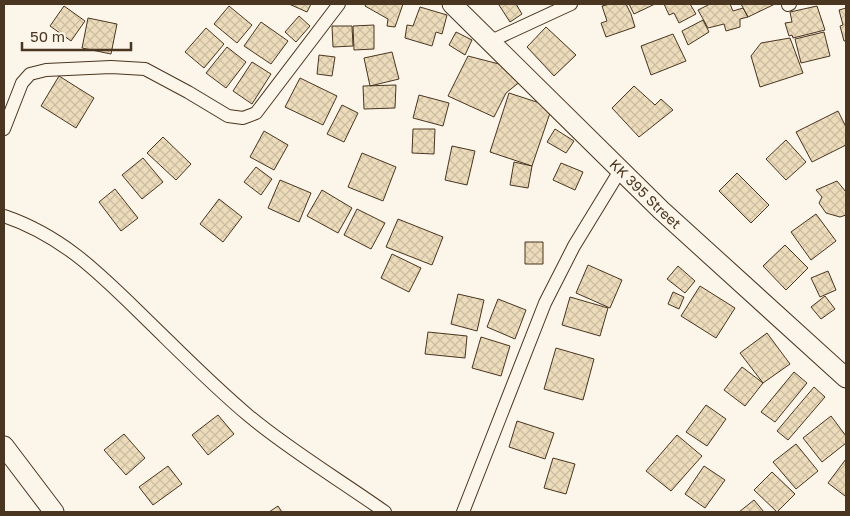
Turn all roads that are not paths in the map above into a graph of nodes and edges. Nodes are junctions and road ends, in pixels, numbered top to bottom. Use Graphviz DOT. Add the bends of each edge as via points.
graph roads {
  1 [pos="339,4"];
  2 [pos="452,4"];
  3 [pos="571,4"];
  4 [pos="492,41"];
  5 [pos="4,129"];
  6 [pos="621,169"];
  7 [pos="4,216"];
  8 [pos="846,378"];
  9 [pos="4,446"];
  10 [pos="54,512"];
  11 [pos="385,512"];
  12 [pos="463,512"];
  1 -- 5 [label="street" via="256,113 243,118 228,116 145,69 111,66 30,74 22,83"];
  2 -- 4 [label="street, KK 395 Street"];
  3 -- 4 [label="street"];
  4 -- 6 [label="street, KK 395 Street"];
  6 -- 8 [label="street, KK 395 Street"];
  6 -- 12 [label="street" via="574,246 546,303"];
  7 -- 11 [label="street" via="21,221 67,247 98,271 250,416"];
  9 -- 10 [label="street"];
}
